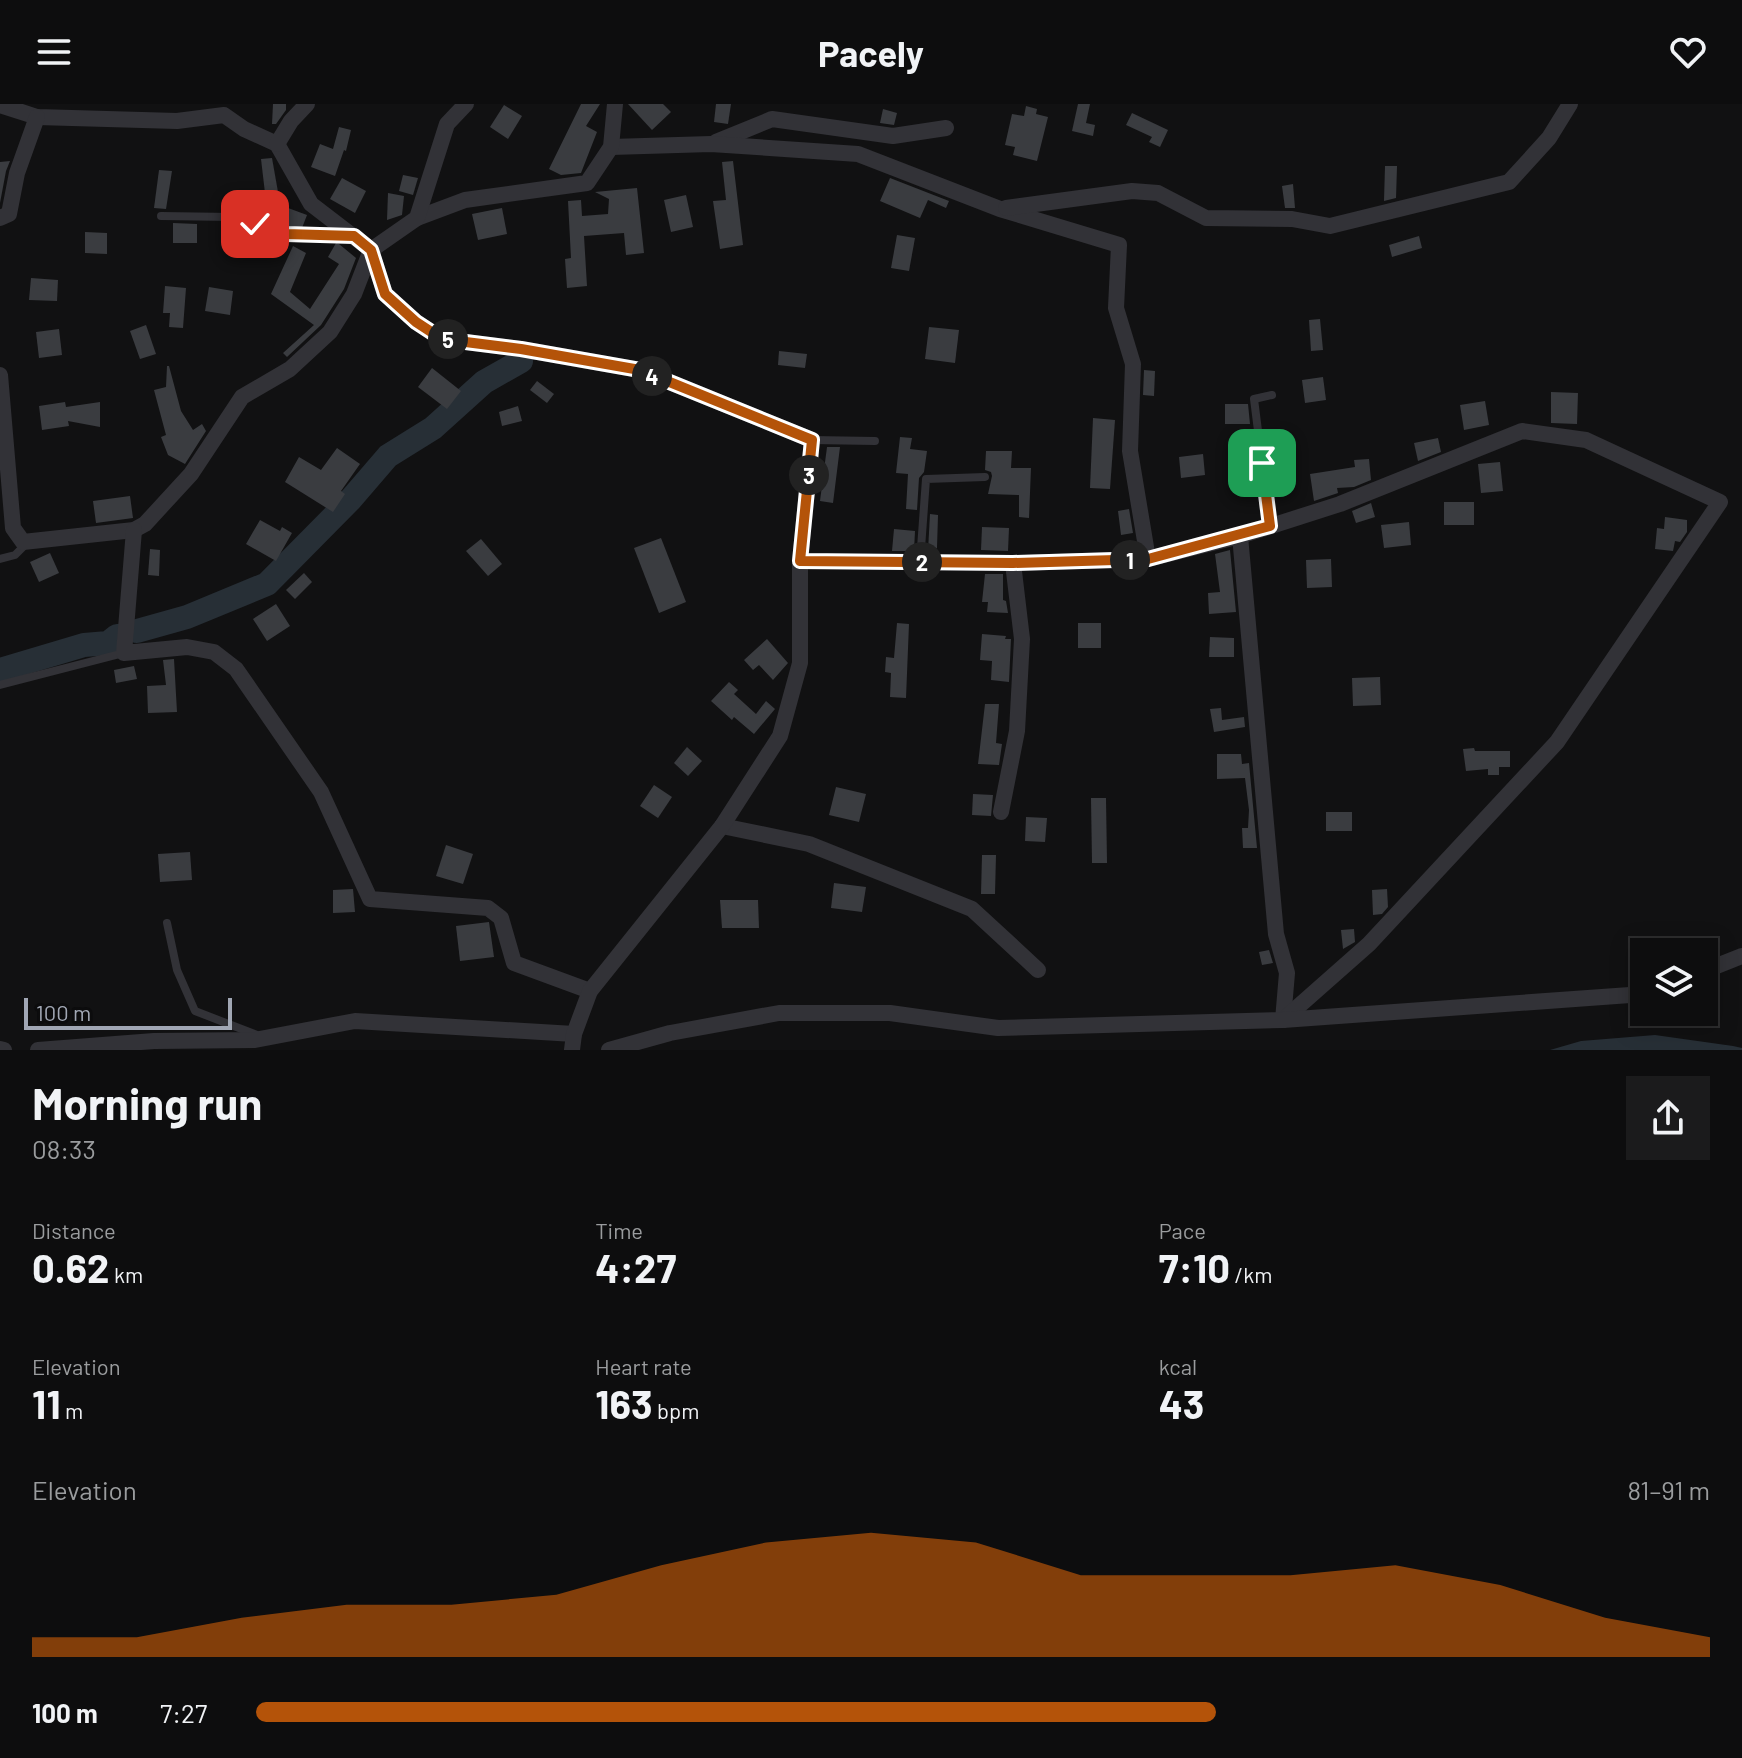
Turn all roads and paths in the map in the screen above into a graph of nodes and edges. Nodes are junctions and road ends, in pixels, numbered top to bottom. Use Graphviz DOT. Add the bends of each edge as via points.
graph roads {
  1 [pos="307,104"];
  2 [pos="466,104"];
  3 [pos="615,104"];
  4 [pos="1570,104"];
  5 [pos="0,105"];
  6 [pos="224,110"];
  7 [pos="37,117"];
  8 [pos="946,128"];
  9 [pos="277,144"];
  10 [pos="711,144"];
  11 [pos="611,147"];
  12 [pos="1000,209"];
  13 [pos="161,216"];
  14 [pos="0,218"];
  15 [pos="417,218"];
  16 [pos="354,236"];
  17 [pos="371,250"];
  18 [pos="0,375"];
  19 [pos="1272,395"];
  20 [pos="812,440"];
  21 [pos="875,441"];
  22 [pos="985,477"];
  23 [pos="1270,526"];
  24 [pos="134,530"];
  25 [pos="1240,536"];
  26 [pos="29,541"];
  27 [pos="0,559"];
  28 [pos="1148,559"];
  29 [pos="800,561"];
  30 [pos="920,562"];
  31 [pos="1013,563"];
  32 [pos="124,653"];
  33 [pos="0,685"];
  34 [pos="1001,812"];
  35 [pos="722,826"];
  36 [pos="167,923"];
  37 [pos="1742,956"];
  38 [pos="1718,965"];
  39 [pos="1038,970"];
  40 [pos="590,991"];
  41 [pos="1630,995"];
  42 [pos="1283,1020"];
  43 [pos="265,1038"];
  44 [pos="573,1042"];
  45 [pos="38,1050"];
  46 [pos="609,1050"];
  1 -- 9 [label="street"];
  2 -- 15 [label="street" via="447,124"];
  3 -- 11 [label="street"];
  4 -- 12 [label="street" via="1549,138 1509,182 1330,226 1292,219 1206,218 1158,193 1132,191"];
  5 -- 7 [label="street"];
  6 -- 7 [label="street" via="177,121"];
  6 -- 9 [label="street" via="244,129"];
  7 -- 14 [label="street" via="9,214"];
  8 -- 10 [label="street" via="893,136 772,119"];
  9 -- 16 [label="street" via="311,204"];
  10 -- 11 [label="street"];
  10 -- 12 [label="street" via="858,154"];
  11 -- 15 [label="street" via="587,183 465,200"];
  12 -- 28 [label="street" via="1119,245 1116,308 1133,364 1130,451"];
  13 -- 16 [label="lane" via="232,217 286,234"];
  15 -- 17 [label="street"];
  16 -- 17 [label="street"];
  17 -- 20 [label="street" via="385,294 442,339 640,370"];
  17 -- 24 [label="street" via="354,294 330,332 290,369 242,397 191,474"];
  18 -- 26 [label="street" via="13,528 23,542"];
  19 -- 23 [label="lane" via="1254,399"];
  20 -- 21 [label="lane"];
  20 -- 29 [label="street"];
  22 -- 30 [label="lane" via="926,479"];
  23 -- 25 [label="street"];
  23 -- 42 [label="street" via="1340,504 1522,431 1586,440 1720,502 1557,742 1369,944"];
  24 -- 26 [label="street"];
  24 -- 32 [label="street"];
  25 -- 28 [label="street"];
  25 -- 42 [label="street" via="1276,934 1287,973"];
  26 -- 27 [label="lane" via="15,555"];
  28 -- 31 [label="street"];
  29 -- 30 [label="street"];
  29 -- 35 [label="street" via="800,663 780,736"];
  30 -- 31 [label="street"];
  31 -- 34 [label="street" via="1022,639 1018,715"];
  32 -- 33 [label="lane"];
  32 -- 40 [label="street" via="187,647 214,652 236,669 321,792 370,899 488,908 501,918 514,963"];
  35 -- 39 [label="street" via="809,844 972,909"];
  35 -- 40 [label="street"];
  36 -- 43 [label="lane" via="177,970 195,1011"];
  37 -- 38 [label="street"];
  40 -- 44 [label="street"];
  41 -- 42 [label="street"];
  42 -- 46 [label="street" via="998,1028 890,1013 779,1013"];
  43 -- 44 [label="street" via="355,1021"];
  43 -- 45 [label="street"];
}
